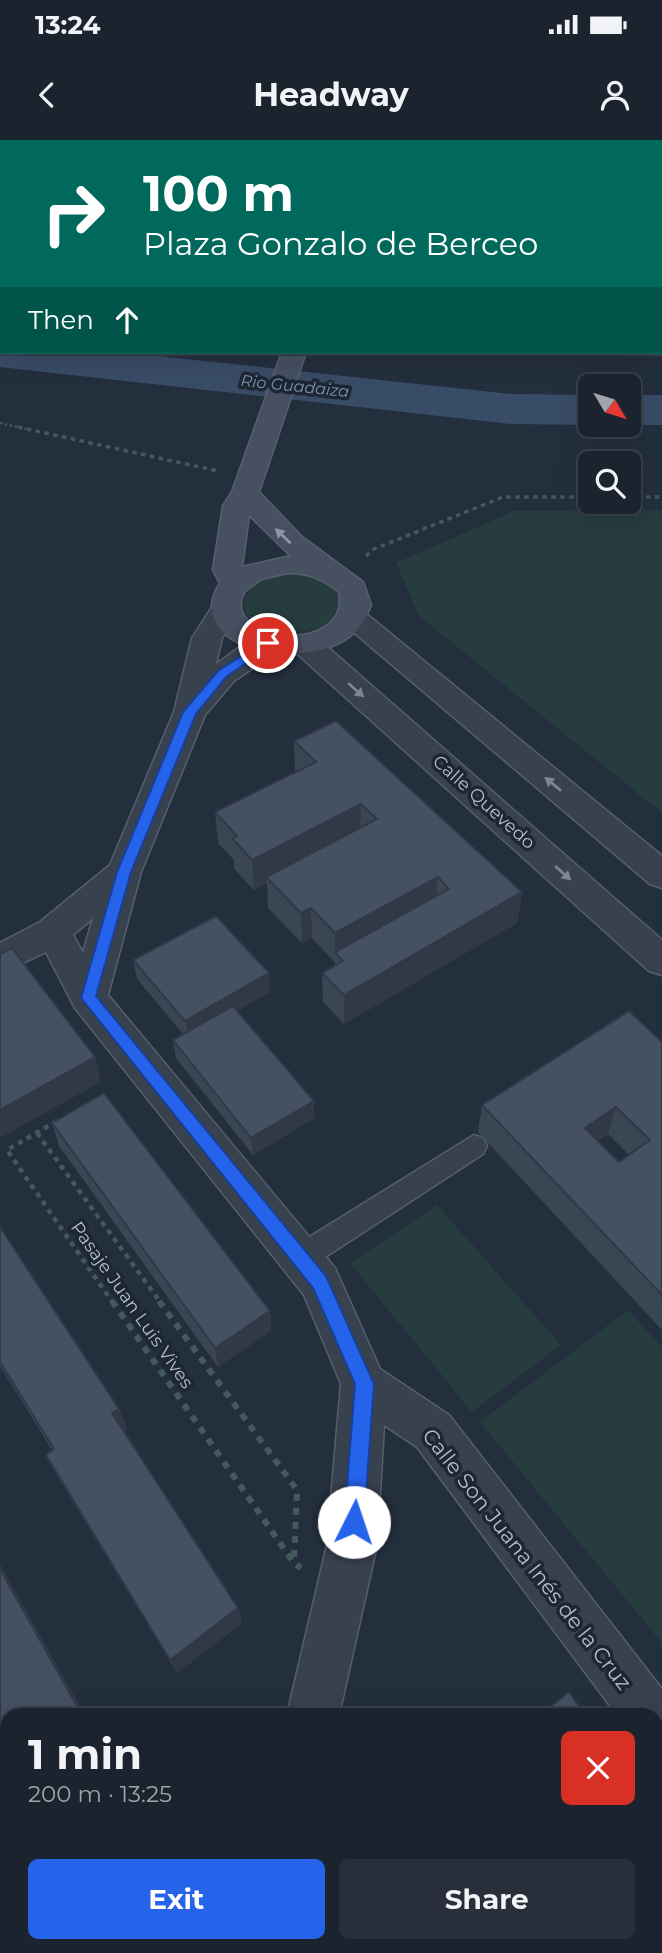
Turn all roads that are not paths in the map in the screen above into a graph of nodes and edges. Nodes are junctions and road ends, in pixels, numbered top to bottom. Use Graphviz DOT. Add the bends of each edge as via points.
graph roads {
  1 [pos="293,354"];
  2 [pos="249,476"];
  3 [pos="335,574"];
  4 [pos="230,595"];
  5 [pos="354,618"];
  6 [pos="268,643"];
  7 [pos="305,644"];
  8 [pos="190,712"];
  9 [pos="124,872"];
  10 [pos="662,875"];
  11 [pos="53,932"];
  12 [pos="0,960"];
  13 [pos="662,961"];
  14 [pos="88,998"];
  15 [pos="474,1146"];
  16 [pos="300,1258"];
  17 [pos="365,1384"];
  18 [pos="315,1708"];
  19 [pos="644,1708"];
  1 -- 2 [label="street"];
  3 -- 2 [label="street, one-way" via="296,549 269,523"];
  2 -- 4 [label="street" via="237,506 227,570"];
  3 -- 4 [label="street" via="297,564 279,565 254,572"];
  3 -- 5 [label="street" via="349,584 358,600"];
  4 -- 6 [label="street" via="229,619 238,629"];
  4 -- 8 [label="street" via="207,638"];
  5 -- 7 [label="street" via="335,635"];
  10 -- 5 [label="street, one-way"];
  6 -- 7 [label="street"];
  6 -- 8 [label="street" via="223,674"];
  7 -- 13 [label="street, Calle Quevedo, one-way"];
  8 -- 9 [label="street"];
  9 -- 11 [label="street"];
  9 -- 14 [label="street"];
  11 -- 12 [label="street"];
  11 -- 14 [label="street"];
  14 -- 16 [label="street"];
  15 -- 16 [label="lane"];
  16 -- 17 [label="street" via="320,1282"];
  17 -- 18 [label="street" via="352,1545"];
  17 -- 19 [label="street, Calle Son Juana Inés de la Cruz" via="433,1431"];
}
